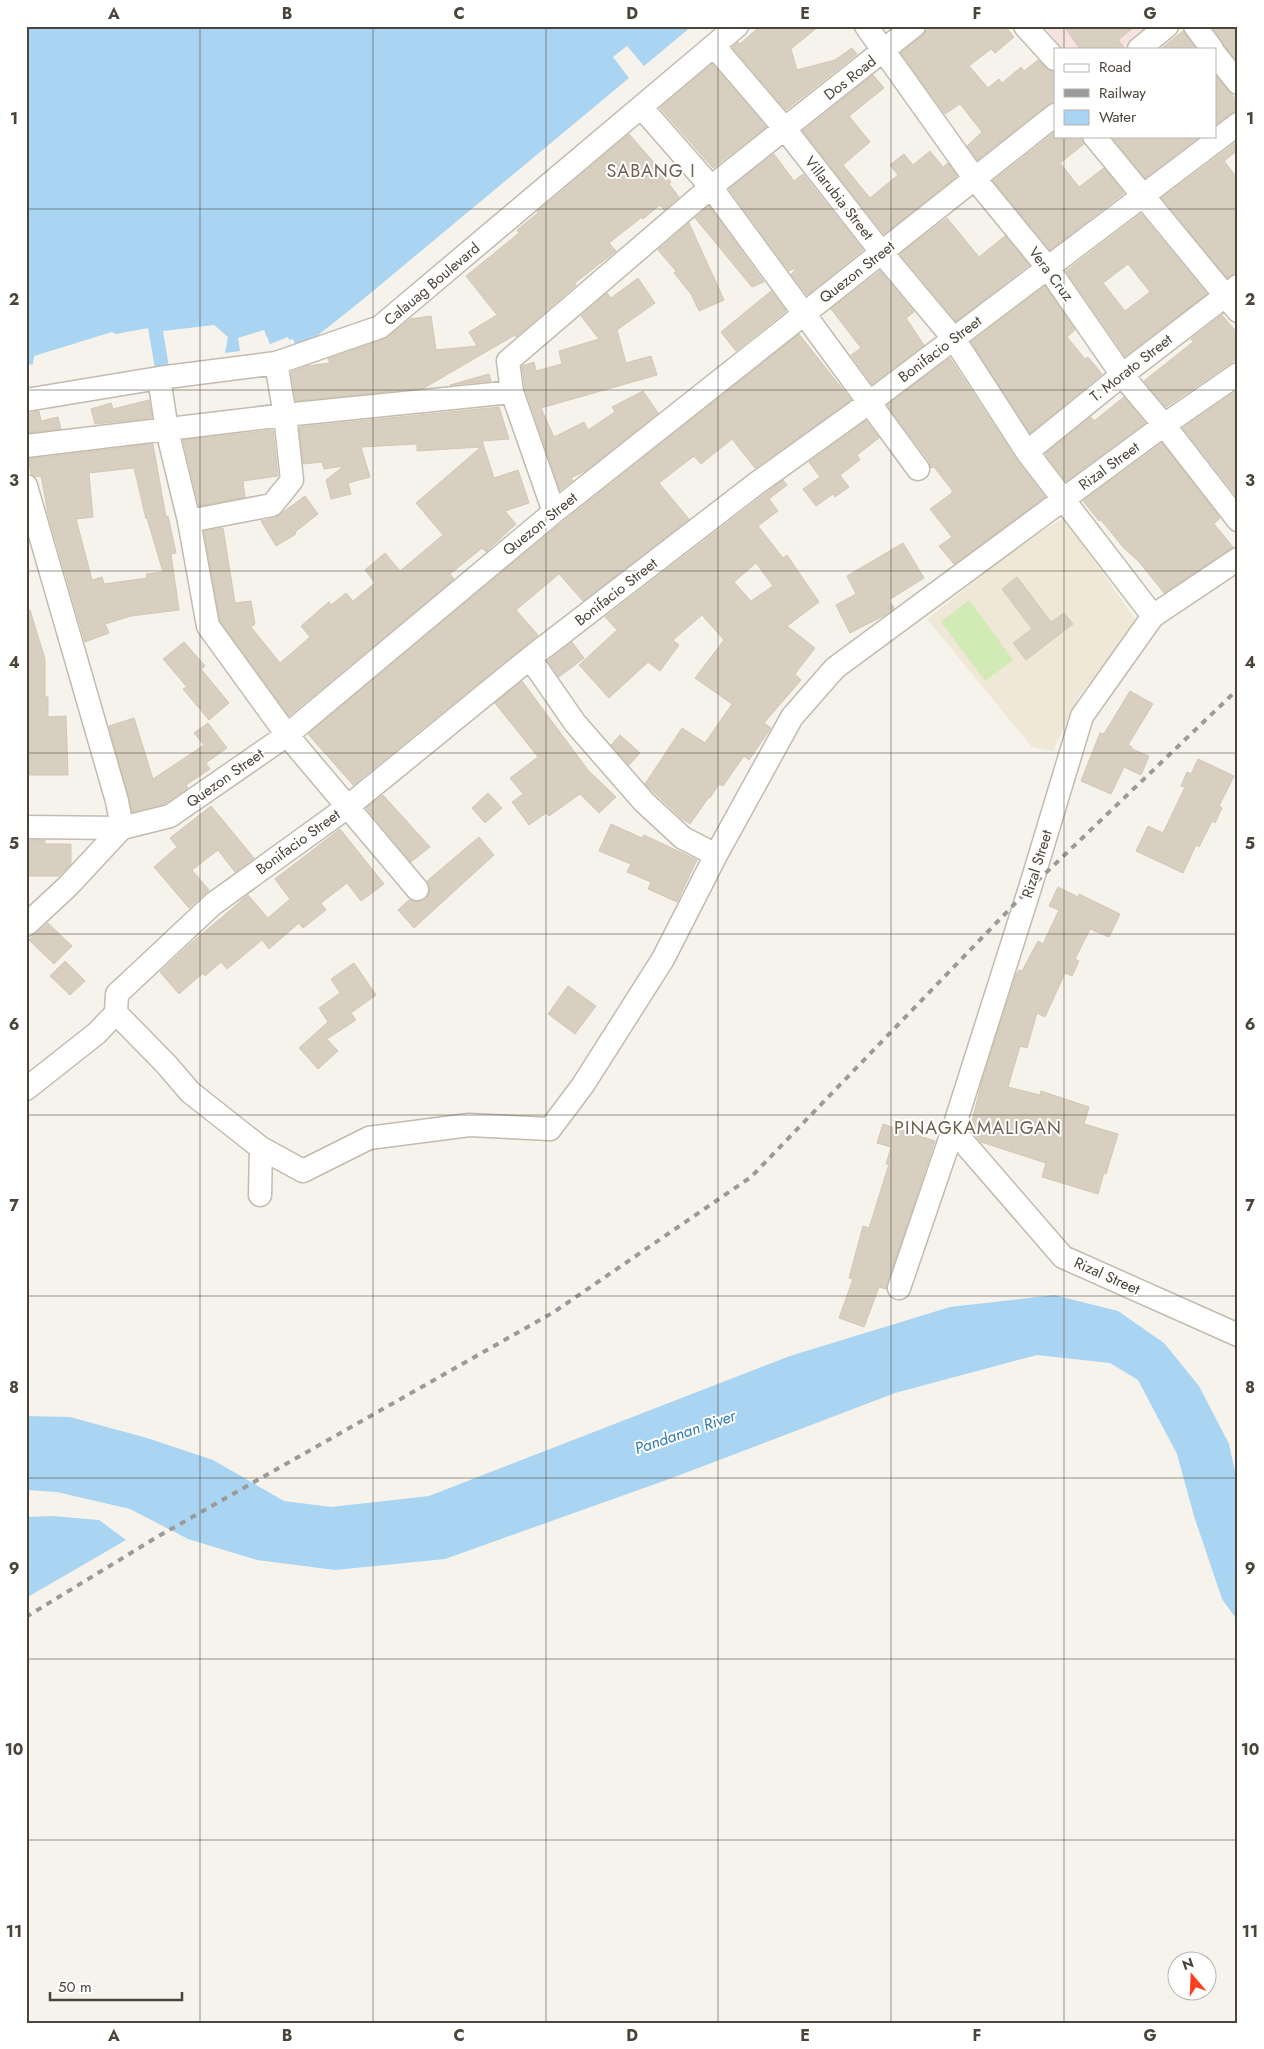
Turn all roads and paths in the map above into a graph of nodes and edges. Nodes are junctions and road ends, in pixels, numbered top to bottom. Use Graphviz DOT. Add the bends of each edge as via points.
graph roads {
  1 [pos="737,26"];
  2 [pos="866,26"];
  3 [pos="914,26"];
  4 [pos="1025,26"];
  5 [pos="1167,26"];
  6 [pos="1195,26"];
  7 [pos="714,46"];
  8 [pos="1140,48"];
  9 [pos="1211,48"];
  10 [pos="884,50"];
  11 [pos="1216,55"];
  12 [pos="1054,57"];
  13 [pos="1238,83"];
  14 [pos="642,108"];
  15 [pos="1054,116"];
  16 [pos="1238,124"];
  17 [pos="785,128"];
  18 [pos="1096,138"];
  19 [pos="976,179"];
  20 [pos="711,187"];
  21 [pos="1144,194"];
  22 [pos="882,253"];
  23 [pos="1048,268"];
  24 [pos="1233,297"];
  25 [pos="804,313"];
  26 [pos="954,338"];
  27 [pos="276,363"];
  28 [pos="1122,374"];
  29 [pos="1238,374"];
  30 [pos="159,378"];
  31 [pos="512,392"];
  32 [pos="26,400"];
  33 [pos="870,402"];
  34 [pos="285,415"];
  35 [pos="1164,425"];
  36 [pos="167,430"];
  37 [pos="26,446"];
  38 [pos="1027,452"];
  39 [pos="918,469"];
  40 [pos="27,493"];
  41 [pos="1064,499"];
  42 [pos="554,512"];
  43 [pos="189,520"];
  44 [pos="1238,520"];
  45 [pos="1238,559"];
  46 [pos="1153,616"];
  47 [pos="530,658"];
  48 [pos="287,735"];
  49 [pos="346,808"];
  50 [pos="26,827"];
  51 [pos="122,828"];
  52 [pos="716,855"];
  53 [pos="417,889"];
  54 [pos="26,925"];
  55 [pos="116,1013"];
  56 [pos="26,1089"];
  57 [pos="953,1130"];
  58 [pos="261,1148"];
  59 [pos="260,1194"];
  60 [pos="898,1288"];
  61 [pos="1238,1335"];
  1 -- 7 [label="street, Calauag Boulevard"];
  2 -- 10 [label="street, Vera Cruz"];
  3 -- 10 [label="street, Dos Road"];
  4 -- 12 [label="street"];
  5 -- 8 [label="street"];
  6 -- 9 [label="street"];
  7 -- 14 [label="street, Calauag Boulevard"];
  7 -- 17 [label="street, Villarubia Street"];
  10 -- 17 [label="street, Dos Road"];
  10 -- 19 [label="street, Vera Cruz"];
  11 -- 13 [label="street"];
  14 -- 20 [label="street"];
  14 -- 27 [label="street, Calauag Boulevard" via="380,327"];
  15 -- 19 [label="street, Quezon Street"];
  16 -- 21 [label="street, Bonifacio Street"];
  17 -- 20 [label="street, Dos Road"];
  17 -- 22 [label="street, Villarubia Street"];
  18 -- 21 [label="street"];
  19 -- 22 [label="street, Quezon Street"];
  19 -- 23 [label="street, Vera Cruz"];
  20 -- 25 [label="street"];
  20 -- 31 [label="street, Dos Road" via="508,361"];
  21 -- 23 [label="street, Bonifacio Street"];
  21 -- 24 [label="street"];
  22 -- 25 [label="street, Quezon Street"];
  22 -- 26 [label="street, Villarubia Street"];
  23 -- 26 [label="street, Bonifacio Street"];
  23 -- 28 [label="street, Vera Cruz"];
  24 -- 28 [label="street, T. Morato Street"];
  25 -- 33 [label="street"];
  25 -- 42 [label="street, Quezon Street"];
  26 -- 33 [label="street, Bonifacio Street"];
  26 -- 38 [label="street, Villarubia Street"];
  27 -- 30 [label="street, Calauag Boulevard"];
  27 -- 34 [label="street"];
  28 -- 35 [label="street, Vera Cruz"];
  28 -- 38 [label="street, T. Morato Street"];
  29 -- 35 [label="street, Rizal Street"];
  30 -- 32 [label="street, Calauag Boulevard"];
  30 -- 36 [label="street"];
  31 -- 34 [label="street"];
  31 -- 42 [label="street"];
  33 -- 39 [label="street"];
  33 -- 47 [label="street, Bonifacio Street" via="757,483"];
  34 -- 36 [label="street"];
  34 -- 43 [label="street" via="292,480 272,505"];
  35 -- 41 [label="street, Rizal Street"];
  35 -- 44 [label="street, Vera Cruz"];
  36 -- 37 [label="street"];
  36 -- 43 [label="street"];
  38 -- 41 [label="street, Villarubia Street"];
  40 -- 51 [label="street" via="117,801"];
  41 -- 46 [label="street, Rizal Street"];
  41 -- 52 [label="street" via="835,668 792,716"];
  42 -- 48 [label="street, Quezon Street"];
  43 -- 48 [label="street" via="208,626"];
  45 -- 46 [label="street"];
  46 -- 57 [label="street, Rizal Street" via="1082,716"];
  47 -- 49 [label="street, Bonifacio Street"];
  47 -- 52 [label="street" via="576,723 644,802 683,838"];
  48 -- 49 [label="street"];
  48 -- 51 [label="street, Quezon Street" via="170,816"];
  49 -- 53 [label="street"];
  49 -- 55 [label="street, Bonifacio Street" via="213,904 117,994"];
  50 -- 51 [label="street, Quezon Street"];
  51 -- 54 [label="street"];
  52 -- 58 [label="street" via="663,959 583,1085 550,1129 469,1126 369,1138 303,1171"];
  55 -- 56 [label="street" via="97,1033"];
  55 -- 58 [label="street" via="190,1092"];
  57 -- 60 [label="street"];
  57 -- 61 [label="street, Rizal Street" via="1063,1257"];
  58 -- 59 [label="street"];
}
